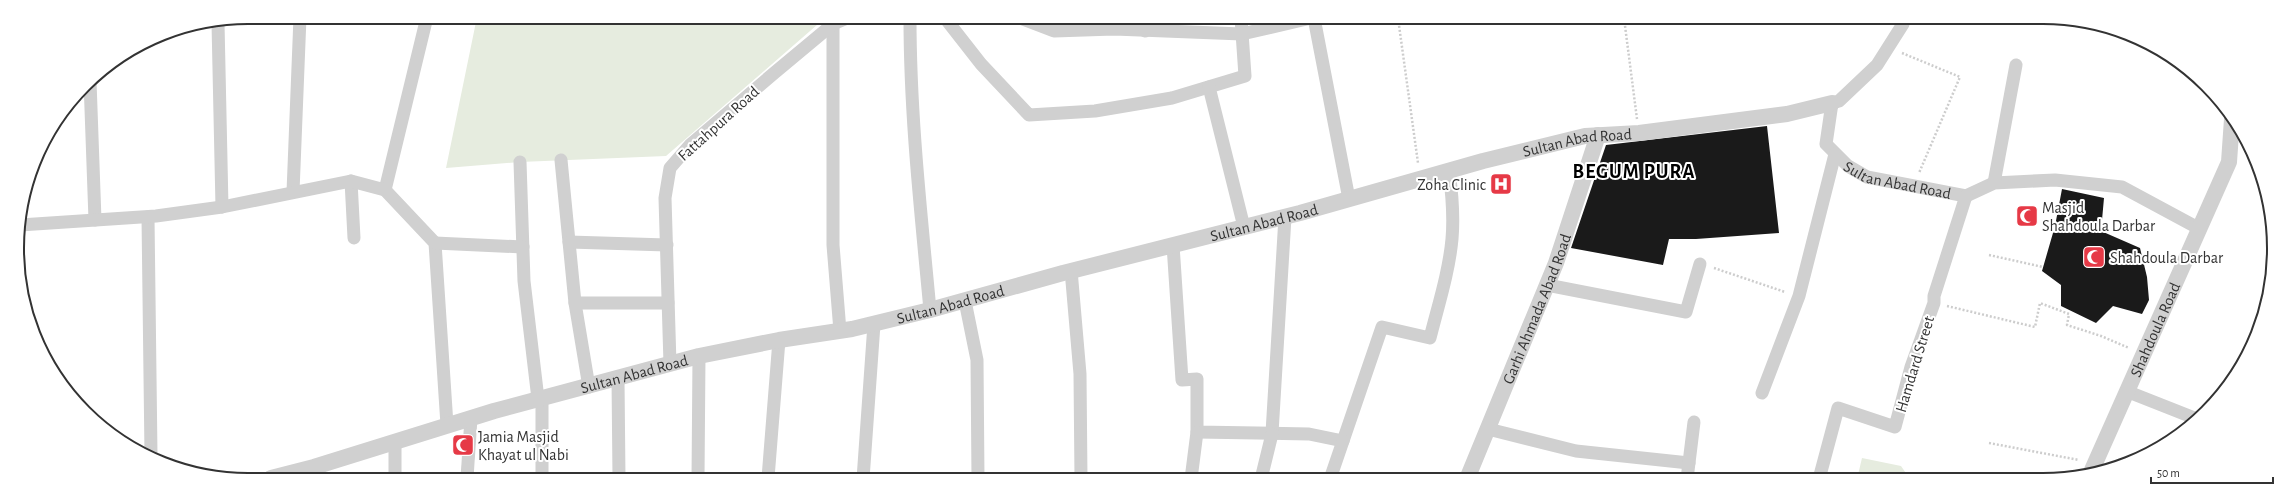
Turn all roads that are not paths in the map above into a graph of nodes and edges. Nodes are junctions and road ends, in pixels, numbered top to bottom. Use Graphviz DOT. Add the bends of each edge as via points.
graph roads {
  1 [pos="300,24"];
  2 [pos="425,24"];
  3 [pos="833,24"];
  4 [pos="910,24"];
  5 [pos="950,24"];
  6 [pos="1037,24"];
  7 [pos="1146,24"];
  8 [pos="1241,24"];
  9 [pos="1286,24"];
  10 [pos="1314,24"];
  11 [pos="1901,24"];
  12 [pos="218,26"];
  13 [pos="1242,34"];
  14 [pos="2016,65"];
  15 [pos="1208,87"];
  16 [pos="90,90"];
  17 [pos="1832,103"];
  18 [pos="2231,128"];
  19 [pos="1598,135"];
  20 [pos="1835,154"];
  21 [pos="562,160"];
  22 [pos="520,162"];
  23 [pos="1449,171"];
  24 [pos="351,181"];
  25 [pos="1994,183"];
  26 [pos="385,190"];
  27 [pos="293,192"];
  28 [pos="1966,196"];
  29 [pos="1349,199"];
  30 [pos="222,207"];
  31 [pos="148,217"];
  32 [pos="1285,217"];
  33 [pos="94,220"];
  34 [pos="25,225"];
  35 [pos="1244,227"];
  36 [pos="2200,229"];
  37 [pos="354,238"];
  38 [pos="568,242"];
  39 [pos="435,243"];
  40 [pos="667,245"];
  41 [pos="1173,245"];
  42 [pos="523,247"];
  43 [pos="1700,264"];
  44 [pos="1071,270"];
  45 [pos="1547,285"];
  46 [pos="965,301"];
  47 [pos="575,303"];
  48 [pos="668,303"];
  49 [pos="930,310"];
  50 [pos="874,324"];
  51 [pos="840,331"];
  52 [pos="779,340"];
  53 [pos="699,356"];
  54 [pos="670,364"];
  55 [pos="618,379"];
  56 [pos="589,387"];
  57 [pos="2126,391"];
  58 [pos="1762,393"];
  59 [pos="540,399"];
  60 [pos="2191,417"];
  61 [pos="471,418"];
  62 [pos="1694,422"];
  63 [pos="447,426"];
  64 [pos="1488,429"];
  65 [pos="1197,432"];
  66 [pos="1272,433"];
  67 [pos="1343,441"];
  68 [pos="395,442"];
  69 [pos="151,451"];
  70 [pos="1689,463"];
  71 [pos="2093,467"];
  72 [pos="291,473"];
  73 [pos="395,473"];
  74 [pos="467,473"];
  75 [pos="542,473"];
  76 [pos="618,473"];
  77 [pos="698,473"];
  78 [pos="768,473"];
  79 [pos="863,473"];
  80 [pos="978,473"];
  81 [pos="1080,473"];
  82 [pos="1192,473"];
  83 [pos="1262,473"];
  84 [pos="1332,473"];
  85 [pos="1470,473"];
  86 [pos="1688,473"];
  87 [pos="1821,473"];
  1 -- 27 [label="street"];
  2 -- 26 [label="street"];
  3 -- 40 [label="street, Fattahpura Road" via="690,145 670,168 666,198"];
  3 -- 51 [label="street" via="833,245"];
  4 -- 49 [label="street" via="915,161"];
  5 -- 15 [label="street" via="981,64 1029,115 1095,111 1172,98"];
  6 -- 7 [label="street" via="1054,30"];
  7 -- 13 [label="street"];
  8 -- 13 [label="street"];
  9 -- 13 [label="street"];
  10 -- 29 [label="street"];
  11 -- 17 [label="street" via="1877,65 1839,101"];
  12 -- 30 [label="street"];
  13 -- 15 [label="street" via="1245,76"];
  14 -- 25 [label="street"];
  15 -- 35 [label="street"];
  16 -- 33 [label="street"];
  17 -- 19 [label="street, Sultan Abad Road" via="1787,114 1639,133"];
  17 -- 20 [label="street, Sultan Abad Road" via="1826,144"];
  18 -- 36 [label="street, Shahdoula Road" via="2229,162"];
  19 -- 23 [label="street, Sultan Abad Road" via="1585,136"];
  19 -- 45 [label="street, Garhi Ahmada Abad Road"];
  20 -- 28 [label="street, Sultan Abad Road" via="1848,166 1867,177"];
  20 -- 58 [label="street" via="1799,296"];
  21 -- 38 [label="street"];
  22 -- 42 [label="street"];
  23 -- 29 [label="street, Sultan Abad Road"];
  23 -- 67 [label="street" via="1453,203 1452,239 1430,338 1382,327"];
  24 -- 26 [label="street"];
  24 -- 27 [label="street"];
  24 -- 37 [label="street"];
  25 -- 28 [label="street, Sultan Abad Road"];
  25 -- 36 [label="street, Sultan Abad Road" via="2055,180 2122,187"];
  26 -- 39 [label="street"];
  27 -- 30 [label="street"];
  28 -- 87 [label="street, Hamdard Street" via="1934,296 1934,303 1911,367 1895,427 1838,408"];
  29 -- 32 [label="street, Sultan Abad Road"];
  30 -- 31 [label="street"];
  31 -- 33 [label="street"];
  31 -- 69 [label="street"];
  32 -- 35 [label="street, Sultan Abad Road"];
  32 -- 66 [label="street"];
  33 -- 34 [label="street"];
  35 -- 41 [label="street, Sultan Abad Road"];
  36 -- 57 [label="street, Shahdoula Road"];
  38 -- 40 [label="street"];
  38 -- 47 [label="street"];
  39 -- 42 [label="street"];
  39 -- 63 [label="street"];
  40 -- 48 [label="street, Fattahpura Road"];
  41 -- 44 [label="street, Sultan Abad Road"];
  41 -- 65 [label="street" via="1182,380 1197,379"];
  42 -- 59 [label="street" via="524,281"];
  43 -- 45 [label="street" via="1686,312"];
  44 -- 46 [label="street, Sultan Abad Road"];
  44 -- 81 [label="street" via="1080,374"];
  45 -- 64 [label="street, Garhi Ahmada Abad Road"];
  46 -- 49 [label="street, Sultan Abad Road"];
  46 -- 80 [label="street" via="977,360"];
  47 -- 48 [label="street"];
  47 -- 56 [label="street"];
  48 -- 54 [label="street, Fattahpura Road"];
  49 -- 50 [label="street, Sultan Abad Road"];
  50 -- 51 [label="street, Sultan Abad Road"];
  50 -- 79 [label="street"];
  51 -- 52 [label="street, Sultan Abad Road"];
  52 -- 53 [label="street, Sultan Abad Road"];
  52 -- 78 [label="street"];
  53 -- 54 [label="street, Sultan Abad Road"];
  53 -- 77 [label="street"];
  54 -- 55 [label="street, Sultan Abad Road"];
  55 -- 56 [label="street, Sultan Abad Road"];
  55 -- 76 [label="street"];
  56 -- 59 [label="street, Sultan Abad Road"];
  57 -- 60 [label="street"];
  57 -- 71 [label="street, Shahdoula Road"];
  59 -- 61 [label="street, Sultan Abad Road"];
  59 -- 75 [label="street"];
  61 -- 63 [label="street, Sultan Abad Road"];
  61 -- 74 [label="street"];
  62 -- 70 [label="street"];
  63 -- 68 [label="street, Sultan Abad Road"];
  64 -- 70 [label="street" via="1576,451"];
  64 -- 85 [label="street, Garhi Ahmada Abad Road"];
  65 -- 66 [label="street"];
  65 -- 82 [label="street"];
  66 -- 67 [label="street" via="1309,434"];
  66 -- 83 [label="street"];
  67 -- 84 [label="street"];
  68 -- 72 [label="street, Sultan Abad Road"];
  68 -- 73 [label="street"];
  70 -- 86 [label="street"];
}
